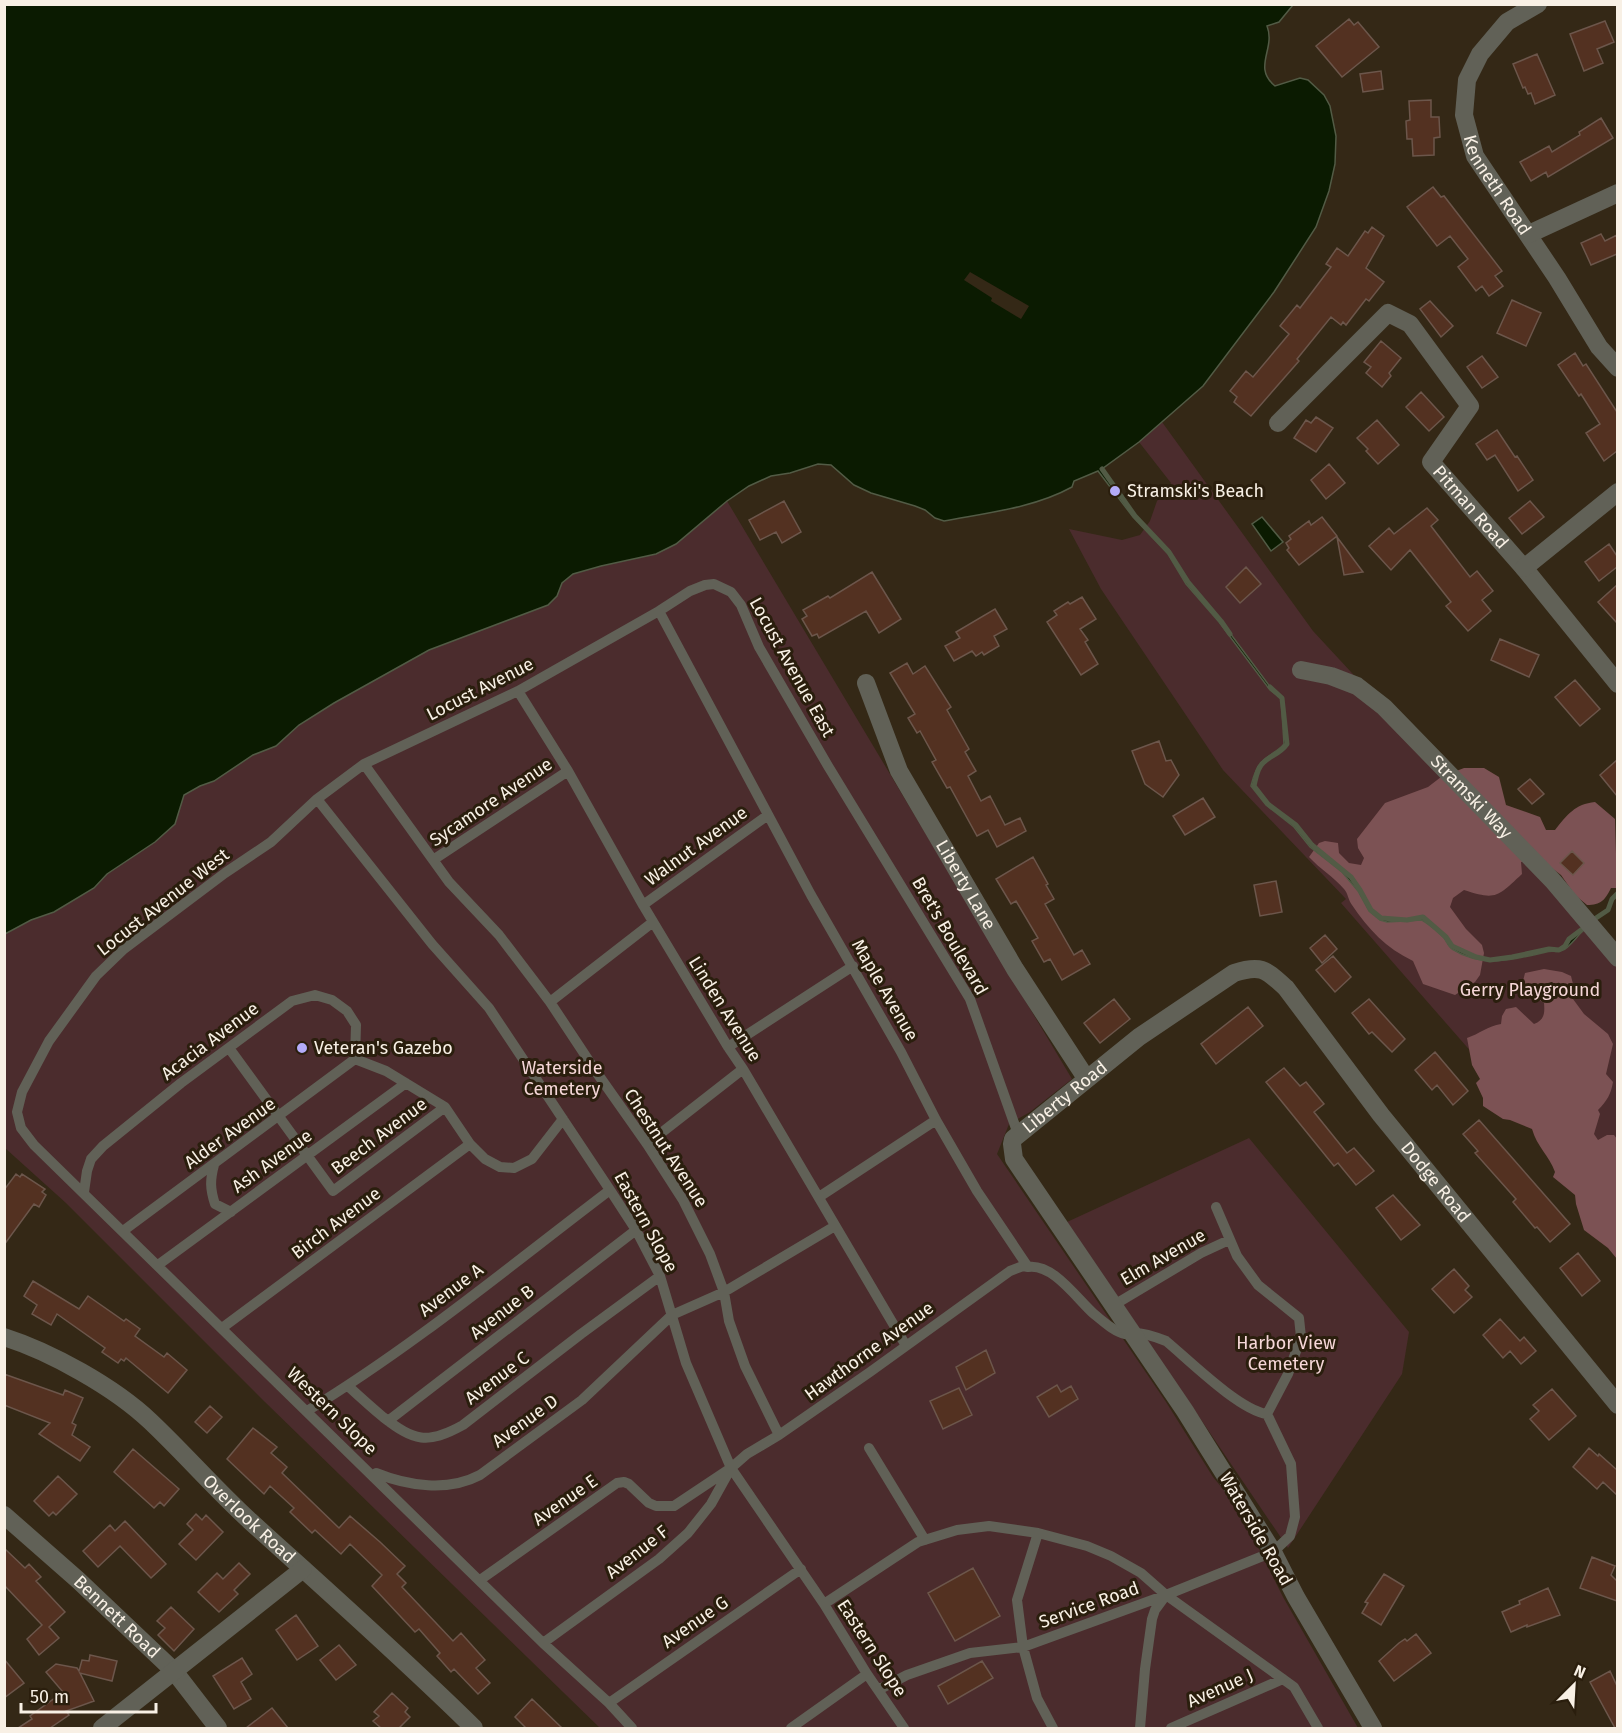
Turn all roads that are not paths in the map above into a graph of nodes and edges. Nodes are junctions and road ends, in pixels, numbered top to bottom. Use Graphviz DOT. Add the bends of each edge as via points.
graph roads {
  1 [pos="1538,4"];
  2 [pos="1617,193"];
  3 [pos="1528,234"];
  4 [pos="1617,368"];
  5 [pos="1278,423"];
  6 [pos="1617,492"];
  7 [pos="1524,568"];
  8 [pos="659,612"];
  9 [pos="1301,670"];
  10 [pos="866,683"];
  11 [pos="1617,684"];
  12 [pos="518,691"];
  13 [pos="364,764"];
  14 [pos="828,766"];
  15 [pos="568,771"];
  16 [pos="317,799"];
  17 [pos="768,815"];
  18 [pos="432,861"];
  19 [pos="643,905"];
  20 [pos="653,922"];
  21 [pos="1617,958"];
  22 [pos="853,966"];
  23 [pos="1250,968"];
  24 [pos="550,1002"];
  25 [pos="728,1047"];
  26 [pos="229,1048"];
  27 [pos="355,1059"];
  28 [pos="743,1069"];
  29 [pos="1086,1078"];
  30 [pos="406,1083"];
  31 [pos="445,1107"];
  32 [pos="17,1112"];
  33 [pos="278,1117"];
  34 [pos="563,1119"];
  35 [pos="936,1120"];
  36 [pos="1018,1134"];
  37 [pos="470,1144"];
  38 [pos="647,1144"];
  39 [pos="308,1155"];
  40 [pos="214,1165"];
  41 [pos="610,1190"];
  42 [pos="84,1192"];
  43 [pos="819,1197"];
  44 [pos="1216,1207"];
  45 [pos="231,1212"];
  46 [pos="835,1226"];
  47 [pos="636,1230"];
  48 [pos="123,1231"];
  49 [pos="1229,1240"];
  50 [pos="158,1265"];
  51 [pos="1028,1267"];
  52 [pos="660,1276"];
  53 [pos="724,1292"];
  54 [pos="1114,1305"];
  55 [pos="672,1315"];
  56 [pos="222,1328"];
  57 [pos="1133,1333"];
  58 [pos="4,1337"];
  59 [pos="905,1344"];
  60 [pos="348,1386"];
  61 [pos="1617,1405"];
  62 [pos="308,1411"];
  63 [pos="1267,1414"];
  64 [pos="388,1421"];
  65 [pos="779,1435"];
  66 [pos="868,1448"];
  67 [pos="731,1468"];
  68 [pos="370,1471"];
  69 [pos="4,1515"];
  70 [pos="1038,1533"];
  71 [pos="925,1540"];
  72 [pos="1273,1552"];
  73 [pos="303,1569"];
  74 [pos="801,1569"];
  75 [pos="480,1580"];
  76 [pos="1166,1595"];
  77 [pos="824,1604"];
  78 [pos="543,1642"];
  79 [pos="1023,1647"];
  80 [pos="174,1671"];
  81 [pos="867,1674"];
  82 [pos="1283,1678"];
  83 [pos="878,1690"];
  84 [pos="609,1703"];
  85 [pos="102,1728"];
  86 [pos="218,1728"];
  87 [pos="474,1728"];
  88 [pos="632,1728"];
  89 [pos="790,1728"];
  90 [pos="904,1728"];
  91 [pos="1053,1728"];
  92 [pos="1140,1728"];
  93 [pos="1171,1728"];
  94 [pos="1318,1728"];
  95 [pos="1373,1728"];
  1 -- 3 [label="street, Kenneth Road" via="1507,22 1479,54 1467,80 1464,115 1475,156"];
  2 -- 3 [label="street"];
  3 -- 4 [label="street, Kenneth Road" via="1584,324"];
  5 -- 7 [label="street, Pitman Road" via="1388,313 1410,324 1470,406 1431,462"];
  6 -- 7 [label="street"];
  7 -- 11 [label="street, Pitman Road"];
  8 -- 12 [label="lane, Locust Avenue"];
  8 -- 14 [label="lane, Locust Avenue East" via="705,585 723,586 731,592"];
  8 -- 17 [label="lane, Maple Avenue"];
  9 -- 21 [label="street, Stramski Way" via="1357,686 1384,707 1553,881"];
  10 -- 29 [label="street, Liberty Lane" via="899,771 1015,969"];
  12 -- 13 [label="lane, Locust Avenue"];
  12 -- 15 [label="lane, Linden Avenue"];
  13 -- 16 [label="lane, Locust Avenue"];
  13 -- 18 [label="lane, Chestnut Avenue"];
  14 -- 36 [label="lane, Bret's Boulevard" via="970,999"];
  15 -- 18 [label="lane, Sycamore Avenue"];
  15 -- 19 [label="lane, Linden Avenue"];
  16 -- 32 [label="lane, Locust Avenue West" via="271,842 124,948 96,976 49,1041 22,1092"];
  16 -- 34 [label="lane, Eastern Slope" via="432,944 489,1008"];
  17 -- 19 [label="lane, Walnut Avenue"];
  17 -- 22 [label="lane, Maple Avenue"];
  18 -- 24 [label="lane, Chestnut Avenue" via="499,935"];
  19 -- 20 [label="lane, Linden Avenue"];
  20 -- 24 [label="lane"];
  20 -- 25 [label="lane, Linden Avenue"];
  22 -- 25 [label="lane"];
  22 -- 35 [label="lane, Maple Avenue"];
  23 -- 29 [label="street, Liberty Road" via="1234,973"];
  23 -- 61 [label="street, Dodge Road" via="1268,971 1286,988 1381,1115"];
  24 -- 38 [label="lane, Chestnut Avenue"];
  25 -- 28 [label="lane, Linden Avenue"];
  26 -- 27 [label="lane, Acacia Avenue" via="292,1001 315,995 332,1000 347,1011 356,1025"];
  26 -- 33 [label="lane"];
  26 -- 42 [label="lane, Acacia Avenue" via="103,1146 91,1159"];
  27 -- 30 [label="lane"];
  27 -- 33 [label="lane, Alder Avenue"];
  28 -- 38 [label="lane"];
  28 -- 43 [label="lane, Linden Avenue"];
  29 -- 36 [label="street, Liberty Road"];
  30 -- 31 [label="lane"];
  30 -- 39 [label="lane, Ash Avenue"];
  31 -- 37 [label="lane"];
  31 -- 39 [label="lane, Beech Avenue" via="333,1191"];
  32 -- 42 [label="lane, Western Slope" via="21,1128 34,1144"];
  33 -- 39 [label="lane"];
  33 -- 40 [label="lane, Alder Avenue"];
  34 -- 37 [label="lane" via="532,1159 514,1168 500,1167 485,1159"];
  34 -- 41 [label="lane, Eastern Slope"];
  35 -- 43 [label="lane"];
  35 -- 51 [label="lane, Maple Avenue"];
  36 -- 54 [label="street, Liberty Road" via="1012,1144 1014,1159"];
  37 -- 56 [label="lane, Birch Avenue"];
  38 -- 53 [label="lane, Chestnut Avenue" via="683,1200"];
  39 -- 45 [label="lane, Ash Avenue"];
  40 -- 45 [label="lane" via="211,1194 215,1204"];
  40 -- 48 [label="lane, Alder Avenue"];
  41 -- 47 [label="lane, Eastern Slope"];
  41 -- 60 [label="lane, Avenue A"];
  42 -- 48 [label="lane, Western Slope"];
  43 -- 46 [label="lane, Linden Avenue"];
  44 -- 49 [label="lane"];
  45 -- 50 [label="lane, Ash Avenue"];
  46 -- 53 [label="lane, Avenue D"];
  46 -- 59 [label="lane, Linden Avenue"];
  47 -- 52 [label="lane, Eastern Slope"];
  47 -- 64 [label="lane, Avenue B"];
  48 -- 50 [label="lane, Western Slope"];
  49 -- 54 [label="lane, Elm Avenue"];
  49 -- 63 [label="lane" via="1258,1285 1299,1318 1301,1337 1288,1374"];
  50 -- 56 [label="lane, Western Slope"];
  51 -- 57 [label="lane" via="1051,1272 1104,1322 1118,1332"];
  51 -- 59 [label="lane, Hawthorne Avenue" via="1010,1270"];
  52 -- 55 [label="lane, Eastern Slope"];
  52 -- 64 [label="lane, Avenue C" via="444,1436 413,1436"];
  53 -- 55 [label="lane, Avenue D"];
  53 -- 65 [label="lane, Chestnut Avenue" via="729,1321 745,1366"];
  54 -- 57 [label="street, Liberty Road"];
  55 -- 67 [label="lane, Eastern Slope" via="686,1363"];
  55 -- 68 [label="lane, Avenue D" via="582,1400 480,1475 441,1486 387,1478"];
  56 -- 62 [label="lane, Western Slope"];
  57 -- 63 [label="lane" via="1166,1341 1241,1402"];
  57 -- 72 [label="street, Waterside Road"];
  58 -- 73 [label="street, Overlook Road" via="59,1359 149,1420"];
  59 -- 65 [label="lane, Hawthorne Avenue"];
  60 -- 62 [label="lane, Avenue A"];
  60 -- 64 [label="lane, Avenue C"];
  62 -- 68 [label="lane, Western Slope"];
  63 -- 72 [label="lane" via="1291,1464 1295,1517 1290,1536"];
  65 -- 67 [label="lane, Hawthorne Avenue"];
  66 -- 71 [label="lane"];
  67 -- 74 [label="lane, Eastern Slope"];
  67 -- 75 [label="lane, Avenue E" via="669,1507 649,1503 629,1484 617,1483"];
  67 -- 78 [label="lane, Avenue F" via="711,1504 688,1533 659,1559"];
  68 -- 75 [label="lane, Western Slope"];
  69 -- 80 [label="street, Bennett Road"];
  70 -- 71 [label="lane" via="989,1526"];
  70 -- 76 [label="lane" via="1111,1556"];
  70 -- 79 [label="lane" via="1017,1600"];
  71 -- 77 [label="lane"];
  72 -- 76 [label="lane, Service Road"];
  72 -- 95 [label="street, Waterside Road"];
  73 -- 80 [label="street"];
  73 -- 87 [label="street, Overlook Road"];
  74 -- 77 [label="lane, Eastern Slope"];
  74 -- 84 [label="lane, Avenue G"];
  75 -- 78 [label="lane, Western Slope"];
  76 -- 79 [label="lane, Service Road"];
  76 -- 82 [label="lane"];
  76 -- 92 [label="lane" via="1152,1619"];
  77 -- 81 [label="lane, Eastern Slope"];
  78 -- 84 [label="lane, Western Slope"];
  79 -- 83 [label="lane, Service Road" via="970,1653 907,1675"];
  79 -- 91 [label="lane" via="1037,1698"];
  80 -- 85 [label="street"];
  80 -- 86 [label="street, Bennett Road"];
  81 -- 83 [label="lane, Eastern Slope"];
  81 -- 89 [label="lane"];
  82 -- 93 [label="lane, Avenue J"];
  82 -- 94 [label="lane" via="1294,1687"];
  83 -- 90 [label="lane, Eastern Slope"];
  84 -- 88 [label="lane, Western Slope"];
}
